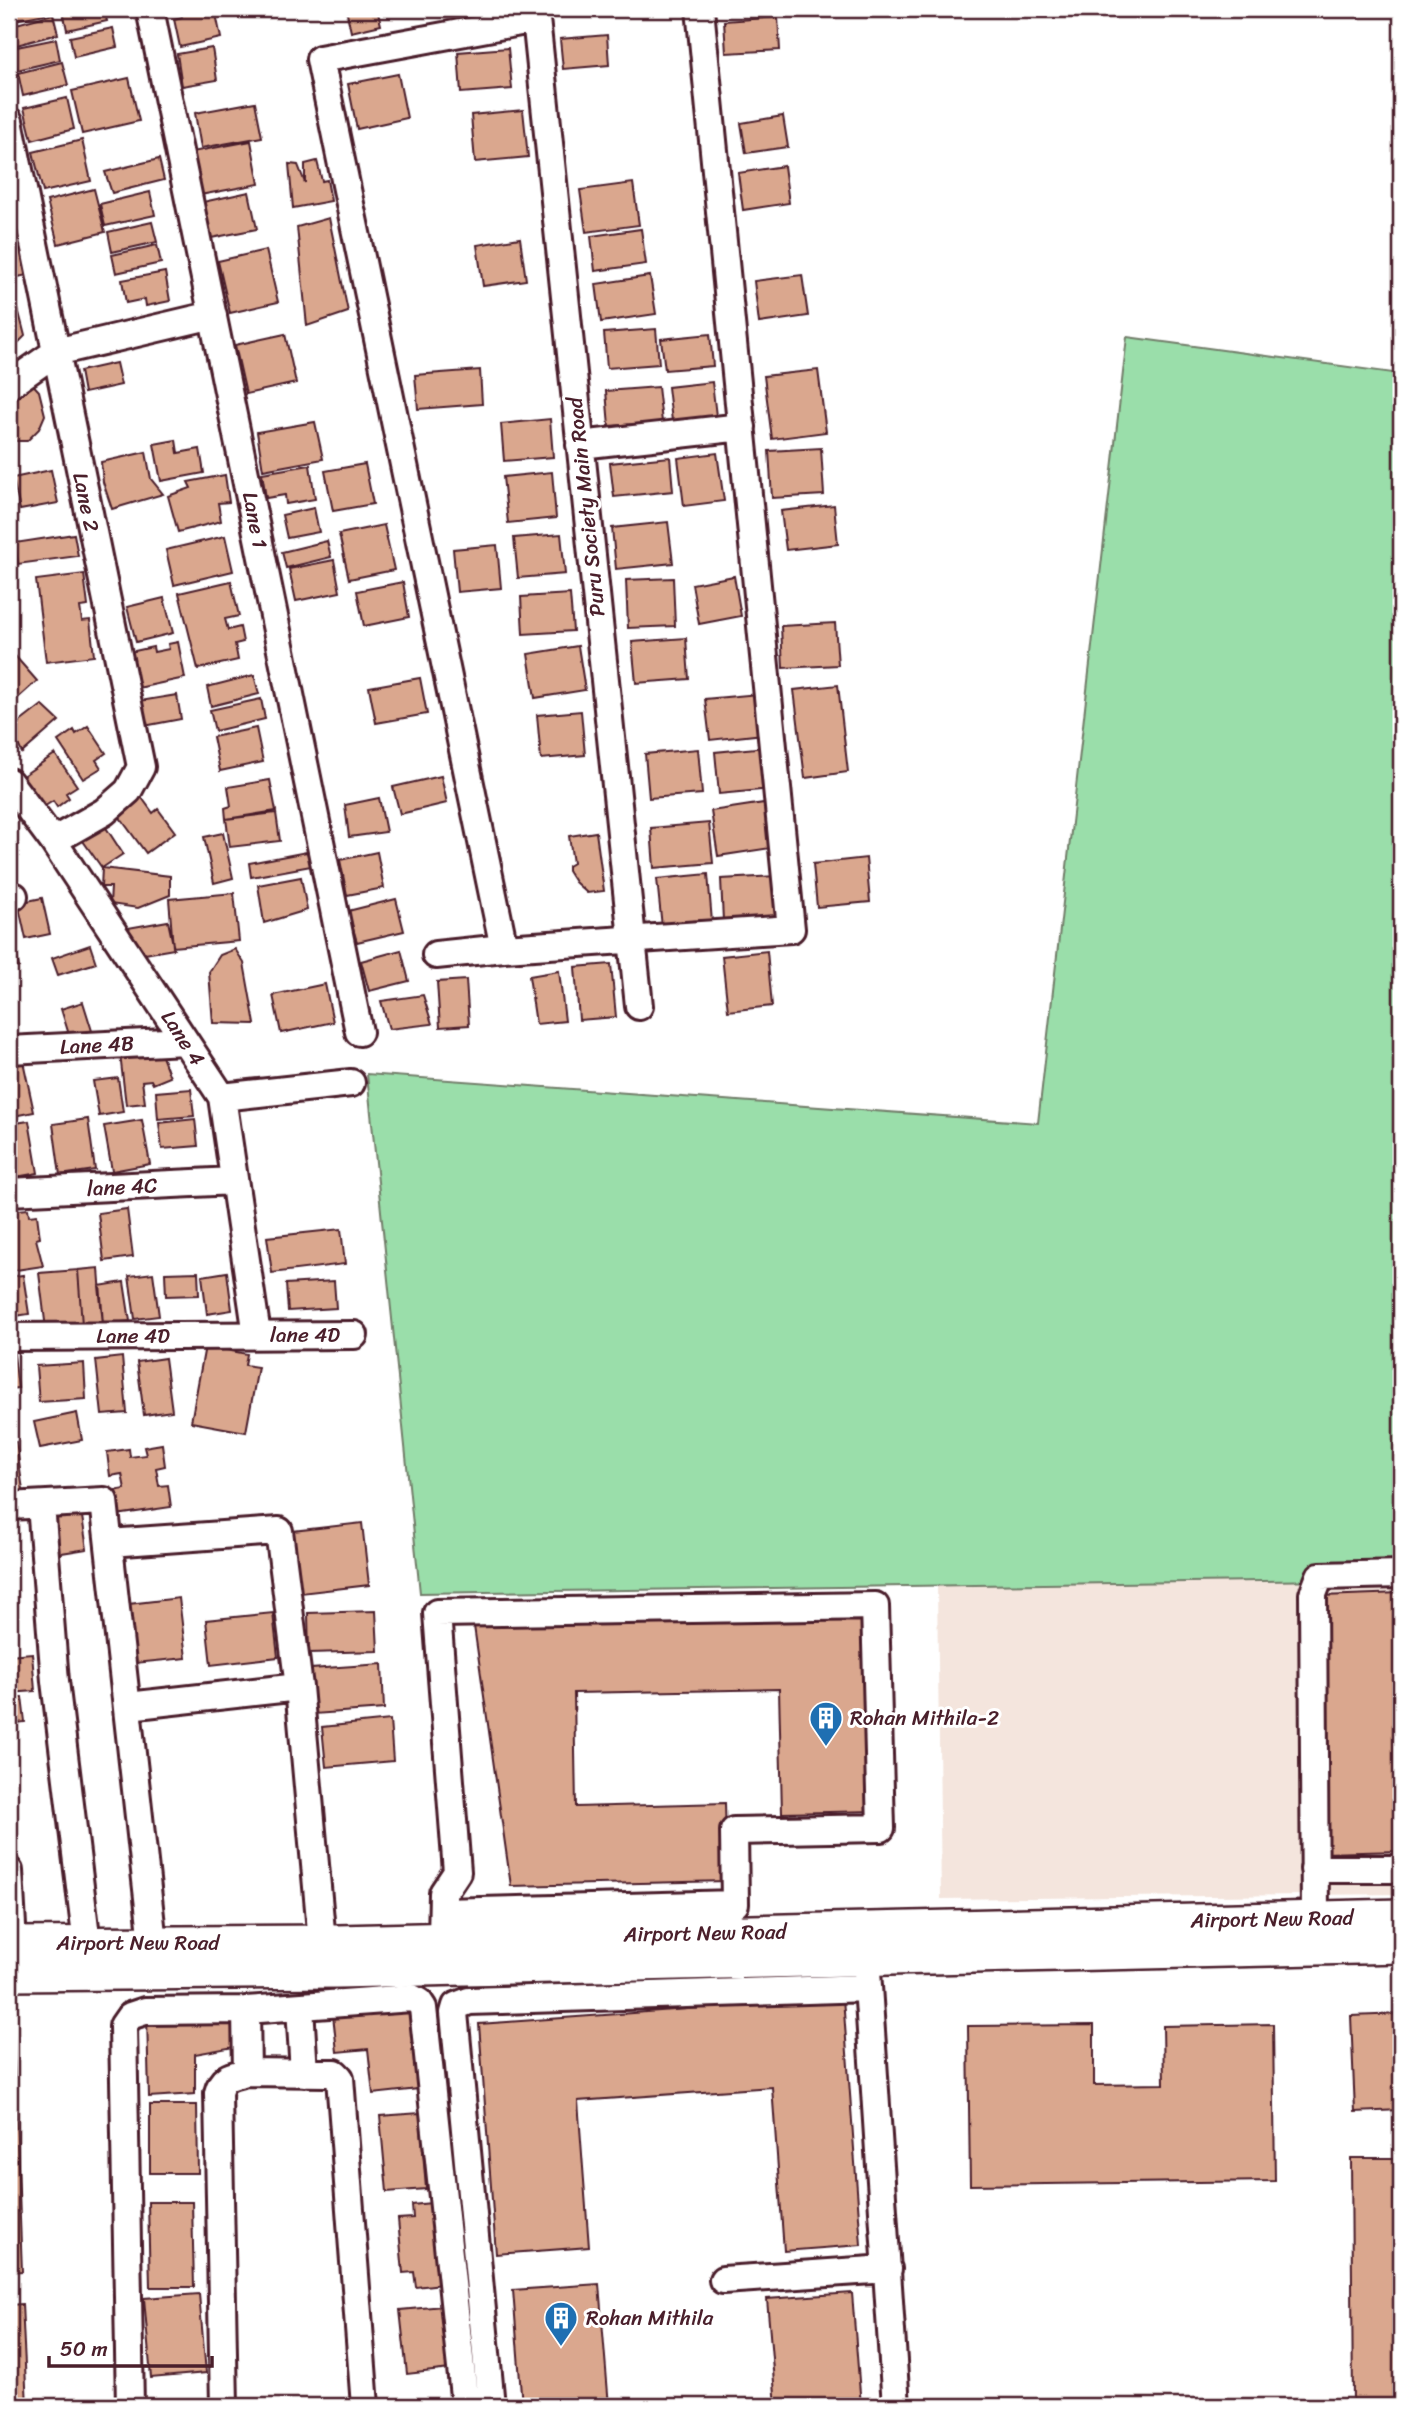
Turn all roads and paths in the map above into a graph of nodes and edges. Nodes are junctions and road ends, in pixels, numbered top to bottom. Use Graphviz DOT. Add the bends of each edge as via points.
graph roads {
  1 [pos="150,9"];
  2 [pos="700,9"];
  3 [pos="535,14"];
  4 [pos="9,121"];
  5 [pos="15,189"];
  6 [pos="213,315"];
  7 [pos="56,352"];
  8 [pos="9,385"];
  9 [pos="742,427"];
  10 [pos="580,445"];
  11 [pos="10,784"];
  12 [pos="53,841"];
  13 [pos="631,940"];
  14 [pos="504,948"];
  15 [pos="436,955"];
  16 [pos="639,1006"];
  17 [pos="359,1032"];
  18 [pos="185,1041"];
  19 [pos="9,1050"];
  20 [pos="351,1083"];
  21 [pos="222,1097"];
  22 [pos="234,1181"];
  23 [pos="9,1192"];
  24 [pos="257,1335"];
  25 [pos="354,1335"];
  26 [pos="9,1337"];
  27 [pos="41,1505"];
  28 [pos="9,1506"];
  29 [pos="109,1544"];
  30 [pos="1401,1574"];
  31 [pos="299,1686"];
  32 [pos="128,1706"];
  33 [pos="1401,1869"];
  34 [pos="1314,1870"];
  35 [pos="9,1871"];
  36 [pos="1401,1916"];
  37 [pos="1315,1918"];
  38 [pos="443,1926"];
  39 [pos="322,1942"];
  40 [pos="153,1943"];
  41 [pos="87,1944"];
  42 [pos="1401,1946"];
  43 [pos="10,1954"];
  44 [pos="866,1958"];
  45 [pos="300,2007"];
  46 [pos="246,2010"];
  47 [pos="247,2072"];
  48 [pos="304,2073"];
  49 [pos="888,2269"];
  50 [pos="723,2280"];
  51 [pos="131,2406"];
  52 [pos="224,2406"];
  53 [pos="365,2406"];
  54 [pos="465,2406"];
  55 [pos="491,2406"];
  56 [pos="896,2406"];
  1 -- 6 [label="street, Lane 1"];
  2 -- 9 [label="street"];
  3 -- 10 [label="street, Puru Society Main Road"];
  3 -- 14 [label="street" via="320,58"];
  4 -- 5 [label="street, Lane 2"];
  5 -- 7 [label="street, Lane 2"];
  6 -- 7 [label="street"];
  6 -- 17 [label="street, Lane 1"];
  7 -- 8 [label="street"];
  7 -- 12 [label="street, Lane 2" via="141,767 128,791 104,812"];
  9 -- 10 [label="street"];
  9 -- 13 [label="street" via="791,929"];
  10 -- 13 [label="street, Puru Society Main Road"];
  11 -- 12 [label="street, Lane 4"];
  12 -- 18 [label="street, Lane 4"];
  13 -- 14 [label="street"];
  13 -- 16 [label="street, Puru Society Main Road"];
  14 -- 15 [label="street"];
  18 -- 19 [label="street, Lane 4B"];
  18 -- 21 [label="street, Lane 4"];
  20 -- 21 [label="street"];
  21 -- 22 [label="street, Lane 4"];
  22 -- 23 [label="street, lane 4C"];
  22 -- 24 [label="street, Lane 4"];
  24 -- 25 [label="street, lane 4D"];
  24 -- 26 [label="street, Lane 4D"];
  27 -- 28 [label="street"];
  27 -- 29 [label="street" via="104,1501"];
  27 -- 41 [label="street" via="55,1681"];
  29 -- 31 [label="street" via="279,1531"];
  29 -- 32 [label="street"];
  30 -- 34 [label="street" via="1320,1576 1313,1594"];
  31 -- 32 [label="street"];
  31 -- 39 [label="street"];
  32 -- 40 [label="street"];
  33 -- 34 [label="street"];
  34 -- 37 [label="street"];
  35 -- 43 [label="street"];
  36 -- 37 [label="main road, Airport New Road"];
  37 -- 44 [label="main road, Airport New Road"];
  38 -- 38 [label="street" via="443,1893 457,1872 437,1613 875,1606 881,1828 734,1831 735,1904"];
  38 -- 39 [label="main road, Airport New Road"];
  38 -- 44 [label="main road, Airport New Road"];
  39 -- 40 [label="main road, Airport New Road"];
  40 -- 41 [label="main road, Airport New Road"];
  41 -- 43 [label="main road, Airport New Road"];
  42 -- 44 [label="main road, Airport New Road"];
  43 -- 44 [label="main road, Airport New Road" via="338,1971"];
  44 -- 49 [label="street"];
  44 -- 55 [label="street" via="456,2006"];
  45 -- 46 [label="street"];
  45 -- 48 [label="street"];
  45 -- 54 [label="street" via="412,1998 423,2008"];
  46 -- 47 [label="street"];
  46 -- 51 [label="street" via="145,2011 130,2016 123,2026"];
  47 -- 48 [label="street"];
  47 -- 52 [label="street" via="226,2077 218,2093"];
  48 -- 53 [label="street" via="335,2073 340,2078"];
  49 -- 50 [label="street"];
  49 -- 56 [label="street"];
}
